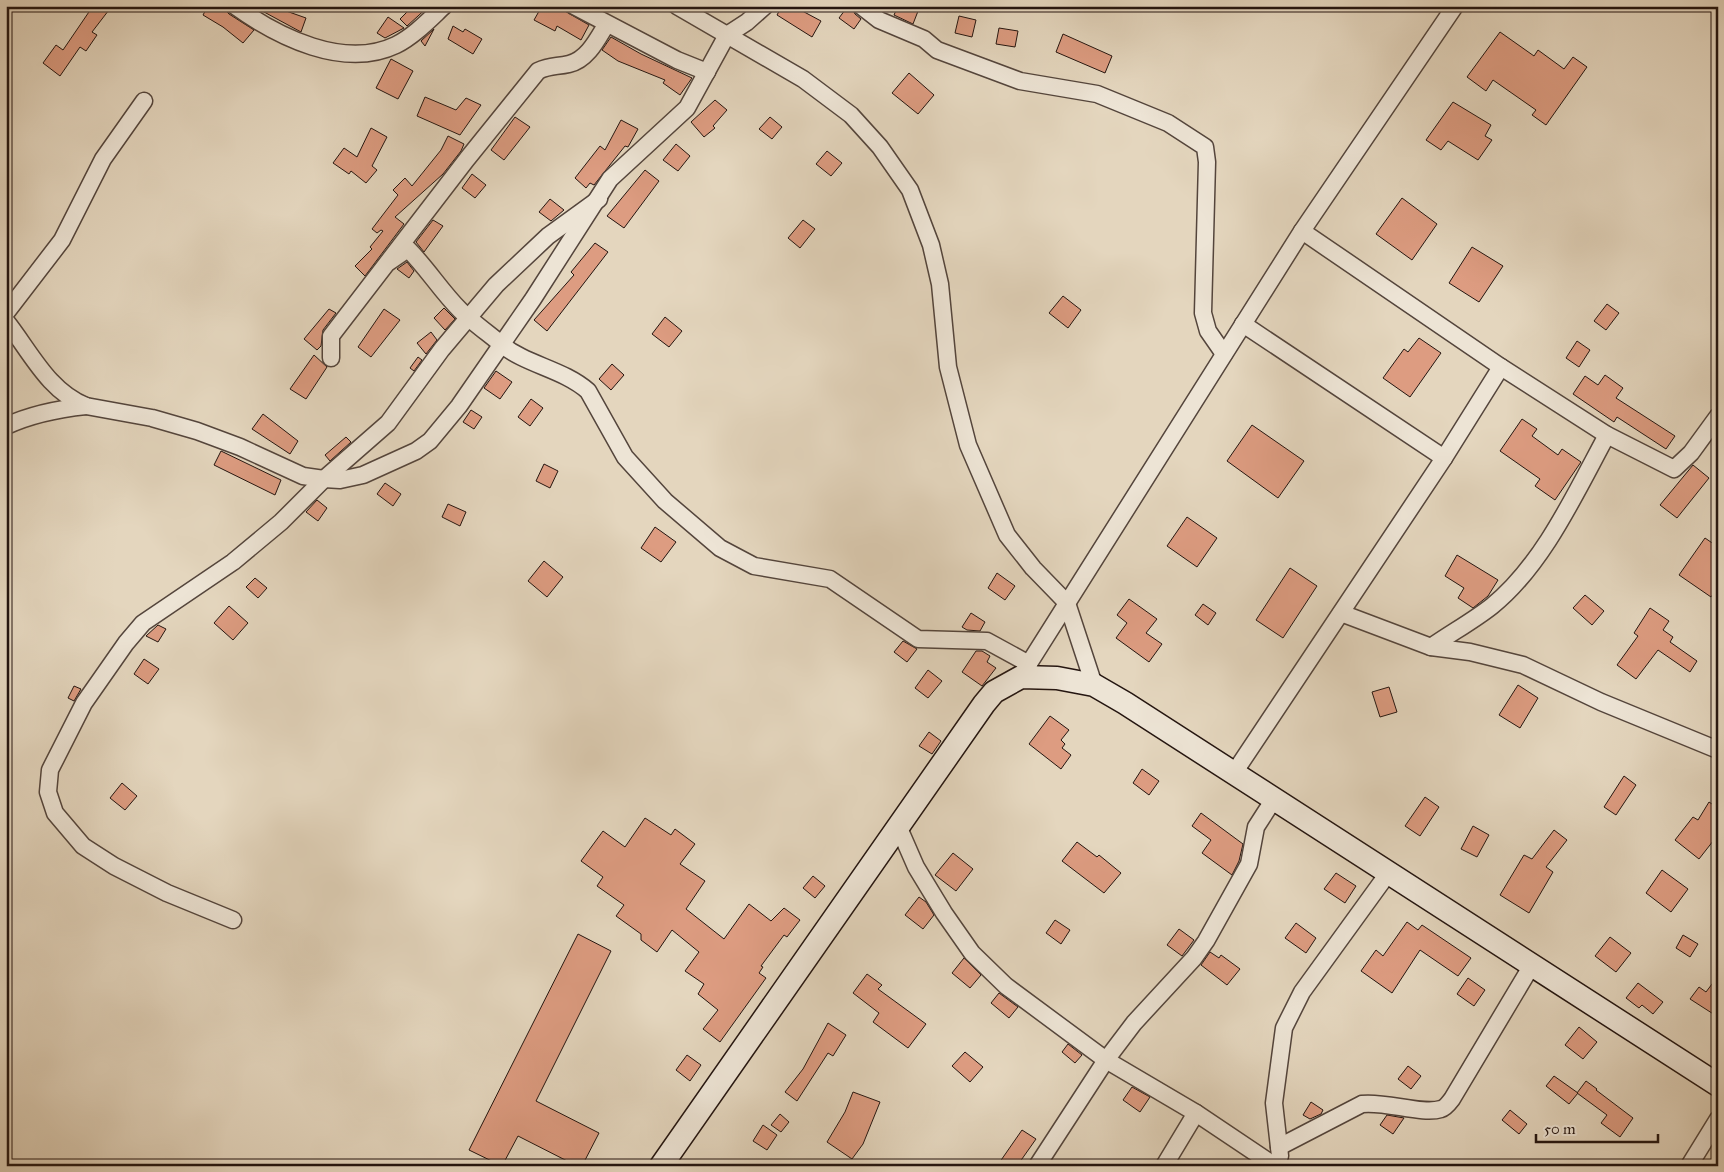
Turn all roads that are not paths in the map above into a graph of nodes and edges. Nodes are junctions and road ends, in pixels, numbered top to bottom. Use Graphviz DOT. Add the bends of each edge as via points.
graph roads {
  1 [pos="235,6"];
  2 [pos="444,6"];
  3 [pos="574,6"];
  4 [pos="677,6"];
  5 [pos="764,6"];
  6 [pos="861,6"];
  7 [pos="1456,6"];
  8 [pos="606,25"];
  9 [pos="727,35"];
  10 [pos="706,72"];
  11 [pos="144,101"];
  12 [pos="598,199"];
  13 [pos="1302,231"];
  14 [pos="389,262"];
  15 [pos="6,313"];
  16 [pos="468,318"];
  17 [pos="6,321"];
  18 [pos="1243,324"];
  19 [pos="502,345"];
  20 [pos="1224,354"];
  21 [pos="331,358"];
  22 [pos="1501,367"];
  23 [pos="86,406"];
  24 [pos="1718,416"];
  25 [pos="6,426"];
  26 [pos="1607,435"];
  27 [pos="1444,458"];
  28 [pos="324,479"];
  29 [pos="1066,603"];
  30 [pos="1341,614"];
  31 [pos="1431,647"];
  32 [pos="1025,670"];
  33 [pos="1094,685"];
  34 [pos="1718,750"];
  35 [pos="1234,773"];
  36 [pos="1274,798"];
  37 [pos="898,828"];
  38 [pos="1389,872"];
  39 [pos="233,920"];
  40 [pos="1532,965"];
  41 [pos="1106,1060"];
  42 [pos="1718,1085"];
  43 [pos="1196,1113"];
  44 [pos="1718,1119"];
  45 [pos="1280,1147"];
  46 [pos="661,1166"];
  47 [pos="1037,1166"];
  48 [pos="1164,1166"];
  49 [pos="1275,1166"];
  50 [pos="1282,1166"];
  51 [pos="1689,1166"];
  1 -- 2 [label="street" via="282,34 340,54 384,50 398,44"];
  3 -- 8 [label="street"];
  4 -- 9 [label="street"];
  5 -- 9 [label="street"];
  6 -- 20 [label="street" via="879,20 924,39 937,50 1020,81 1097,94 1168,123 1205,147 1203,313 1208,331"];
  7 -- 13 [label="street"];
  8 -- 10 [label="street"];
  8 -- 14 [label="street" via="591,50 584,55 570,64 550,65 538,71"];
  9 -- 10 [label="street"];
  9 -- 29 [label="street" via="803,79 851,115 880,147 910,190 931,245 940,284 948,367 968,444 1007,535"];
  10 -- 12 [label="street" via="686,108 610,179"];
  11 -- 15 [label="street" via="102,159 62,240"];
  12 -- 16 [label="street" via="548,236"];
  12 -- 19 [label="street"];
  13 -- 18 [label="street"];
  13 -- 22 [label="street"];
  14 -- 16 [label="street" via="408,250"];
  14 -- 21 [label="street" via="331,336"];
  16 -- 19 [label="street"];
  16 -- 28 [label="street" via="388,423"];
  17 -- 23 [label="street" via="50,381"];
  18 -- 20 [label="street"];
  18 -- 27 [label="street"];
  19 -- 28 [label="street" via="459,406 430,440 416,451 363,475 340,480"];
  19 -- 32 [label="street" via="522,358 548,366 588,391 625,457 665,501 720,548 754,566 830,579 918,639 987,641"];
  20 -- 29 [label="street"];
  22 -- 26 [label="street"];
  22 -- 27 [label="street"];
  23 -- 25 [label="street" via="43,412"];
  23 -- 28 [label="street" via="152,418 198,431 303,476"];
  24 -- 26 [label="street" via="1691,453 1674,469"];
  26 -- 31 [label="street" via="1563,516 1528,569 1492,606"];
  27 -- 30 [label="street"];
  28 -- 39 [label="street" via="281,522 233,562 143,623 84,703 50,770 48,792 55,813 83,846 167,893"];
  29 -- 32 [label="street"];
  29 -- 33 [label="street"];
  30 -- 31 [label="street"];
  30 -- 35 [label="street"];
  31 -- 34 [label="street" via="1470,652 1523,665 1601,702"];
  32 -- 33 [label="main road"];
  32 -- 37 [label="main road" via="994,692 984,704"];
  33 -- 35 [label="main road"];
  35 -- 36 [label="main road"];
  36 -- 38 [label="main road"];
  36 -- 41 [label="street" via="1256,827 1249,864 1206,941"];
  37 -- 41 [label="street" via="916,867 972,953 1006,986"];
  37 -- 46 [label="main road"];
  38 -- 40 [label="main road"];
  38 -- 45 [label="street" via="1302,992 1284,1028 1274,1102"];
  40 -- 42 [label="main road"];
  40 -- 45 [label="street" via="1443,1109 1433,1111 1374,1102 1362,1104"];
  41 -- 43 [label="street"];
  41 -- 47 [label="street"];
  43 -- 48 [label="street"];
  43 -- 49 [label="street"];
  44 -- 51 [label="street"];
  45 -- 50 [label="street"];
}
